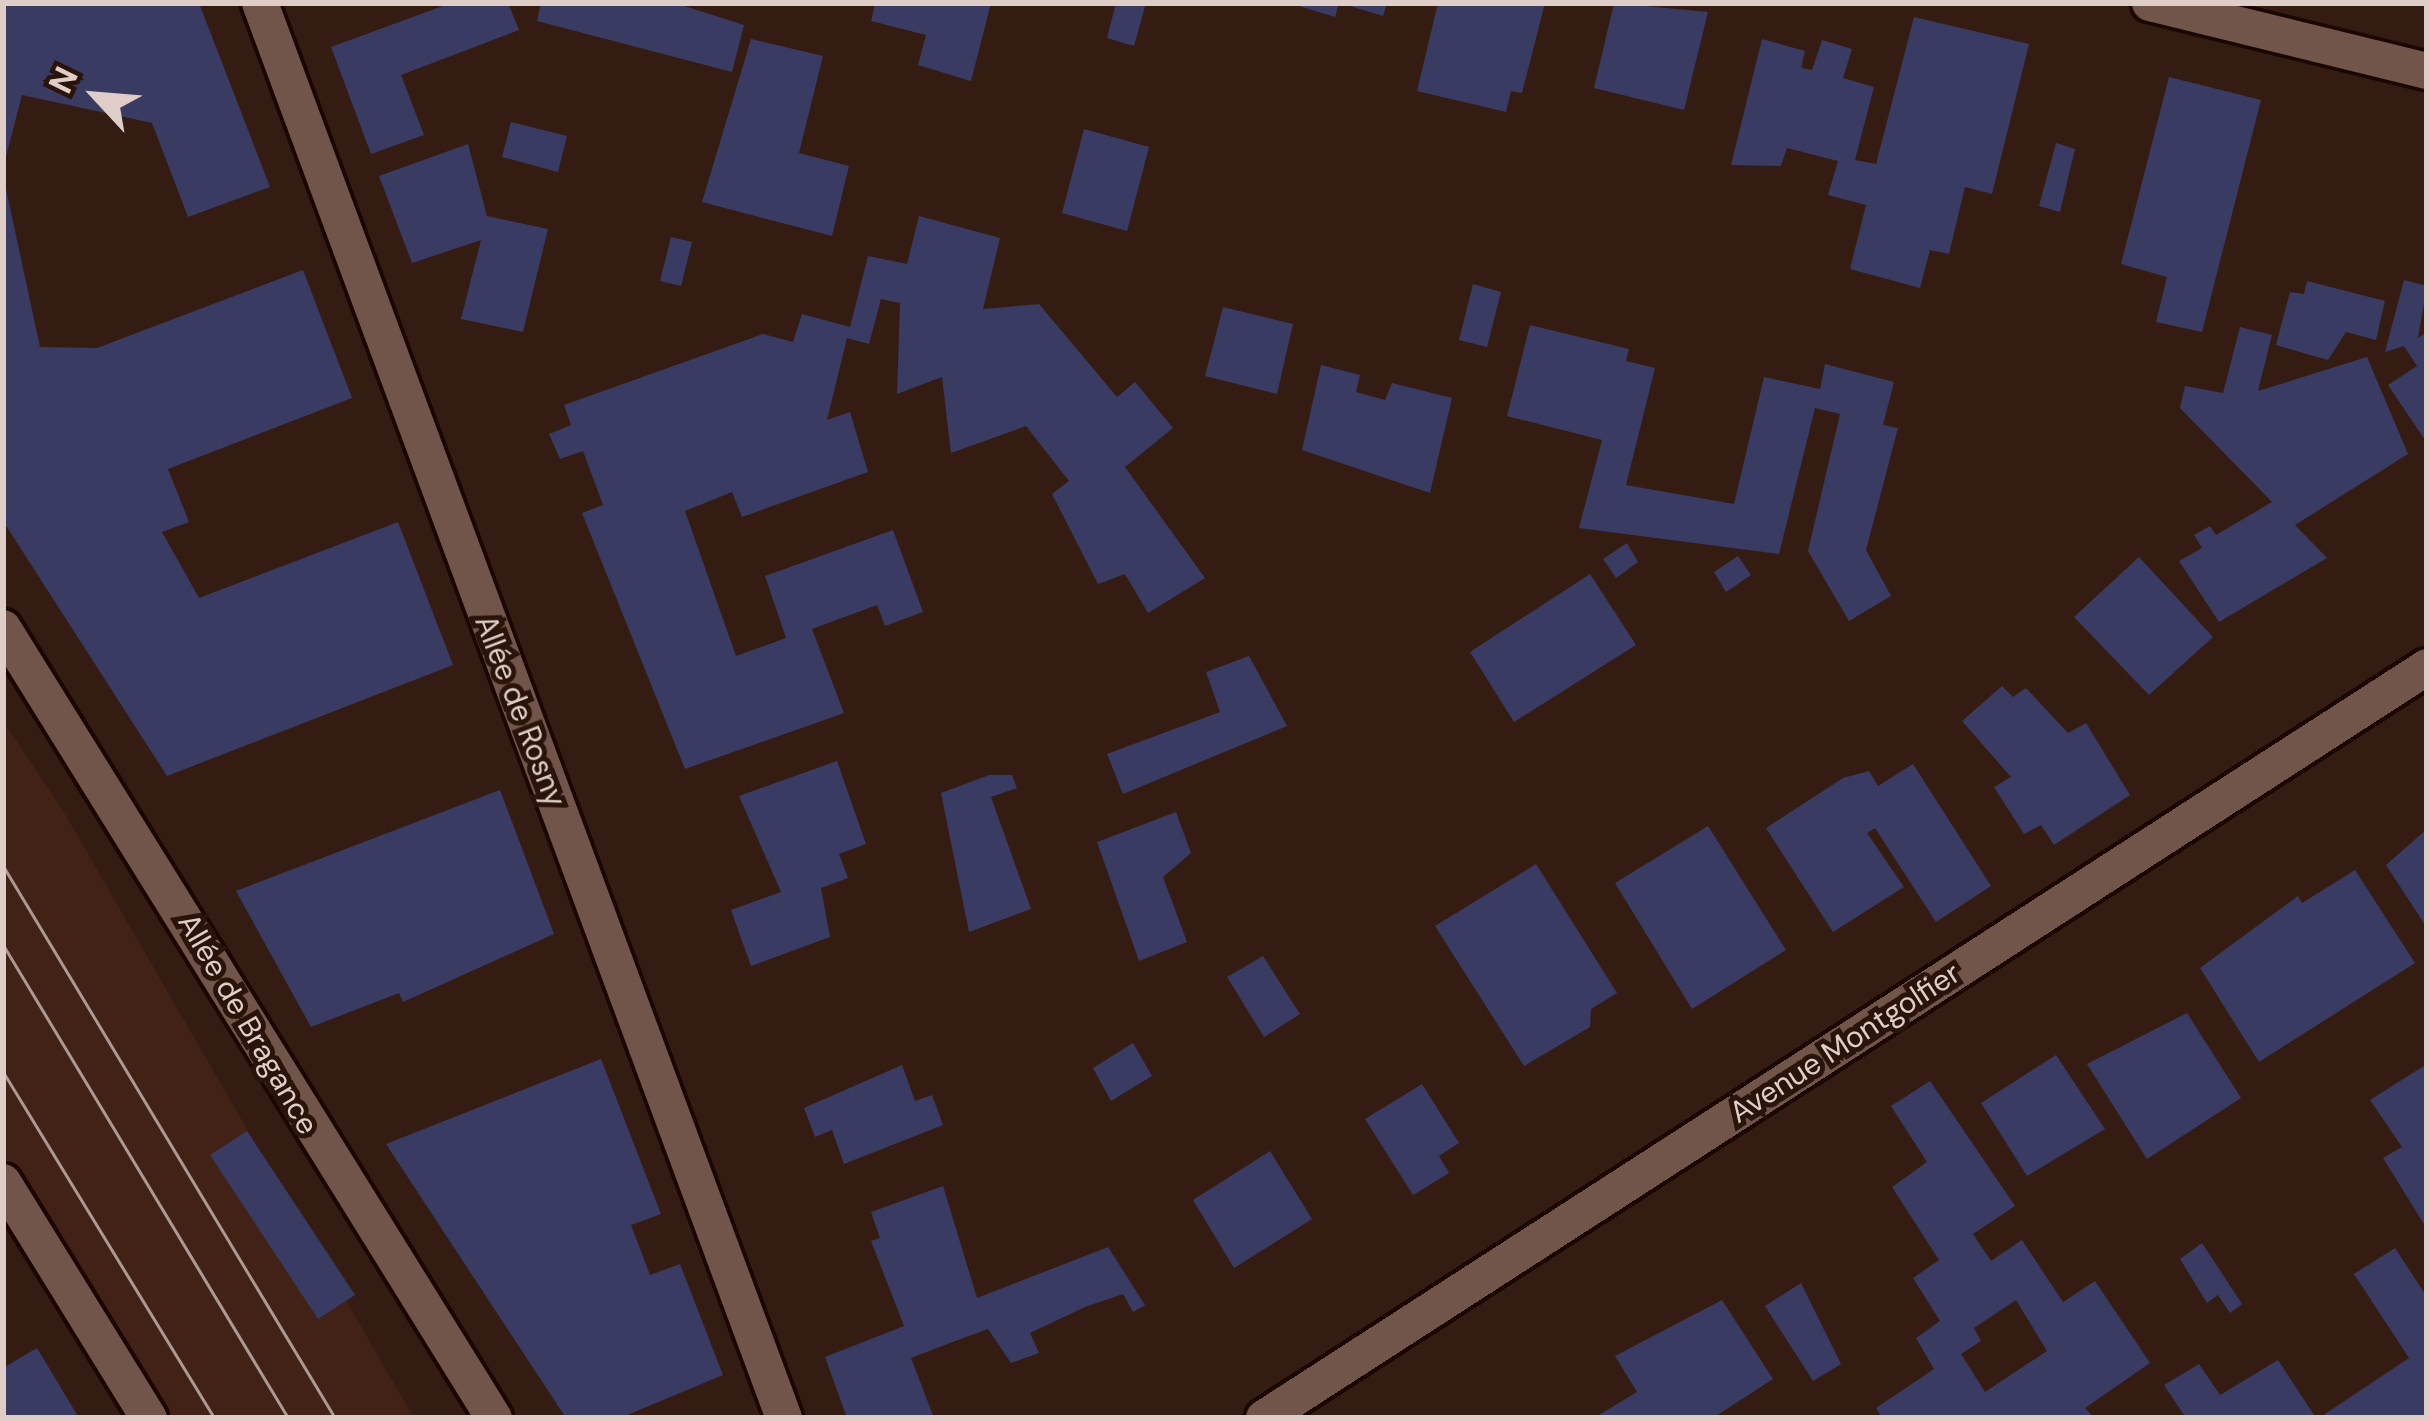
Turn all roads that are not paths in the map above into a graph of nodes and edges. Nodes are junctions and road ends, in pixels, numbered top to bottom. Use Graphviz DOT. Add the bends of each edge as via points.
graph roads {
  1 [pos="260,3"];
  2 [pos="2150,3"];
  3 [pos="2427,71"];
  4 [pos="3,628"];
  5 [pos="2427,667"];
  6 [pos="3,1182"];
  7 [pos="149,1418"];
  8 [pos="494,1418"];
  9 [pos="784,1418"];
  10 [pos="1264,1418"];
  1 -- 9 [label="street, Allée de Rosny"];
  2 -- 3 [label="street"];
  4 -- 8 [label="street, Allée de Bragance"];
  5 -- 10 [label="street, Avenue Montgolfier"];
  6 -- 7 [label="street"];
}
